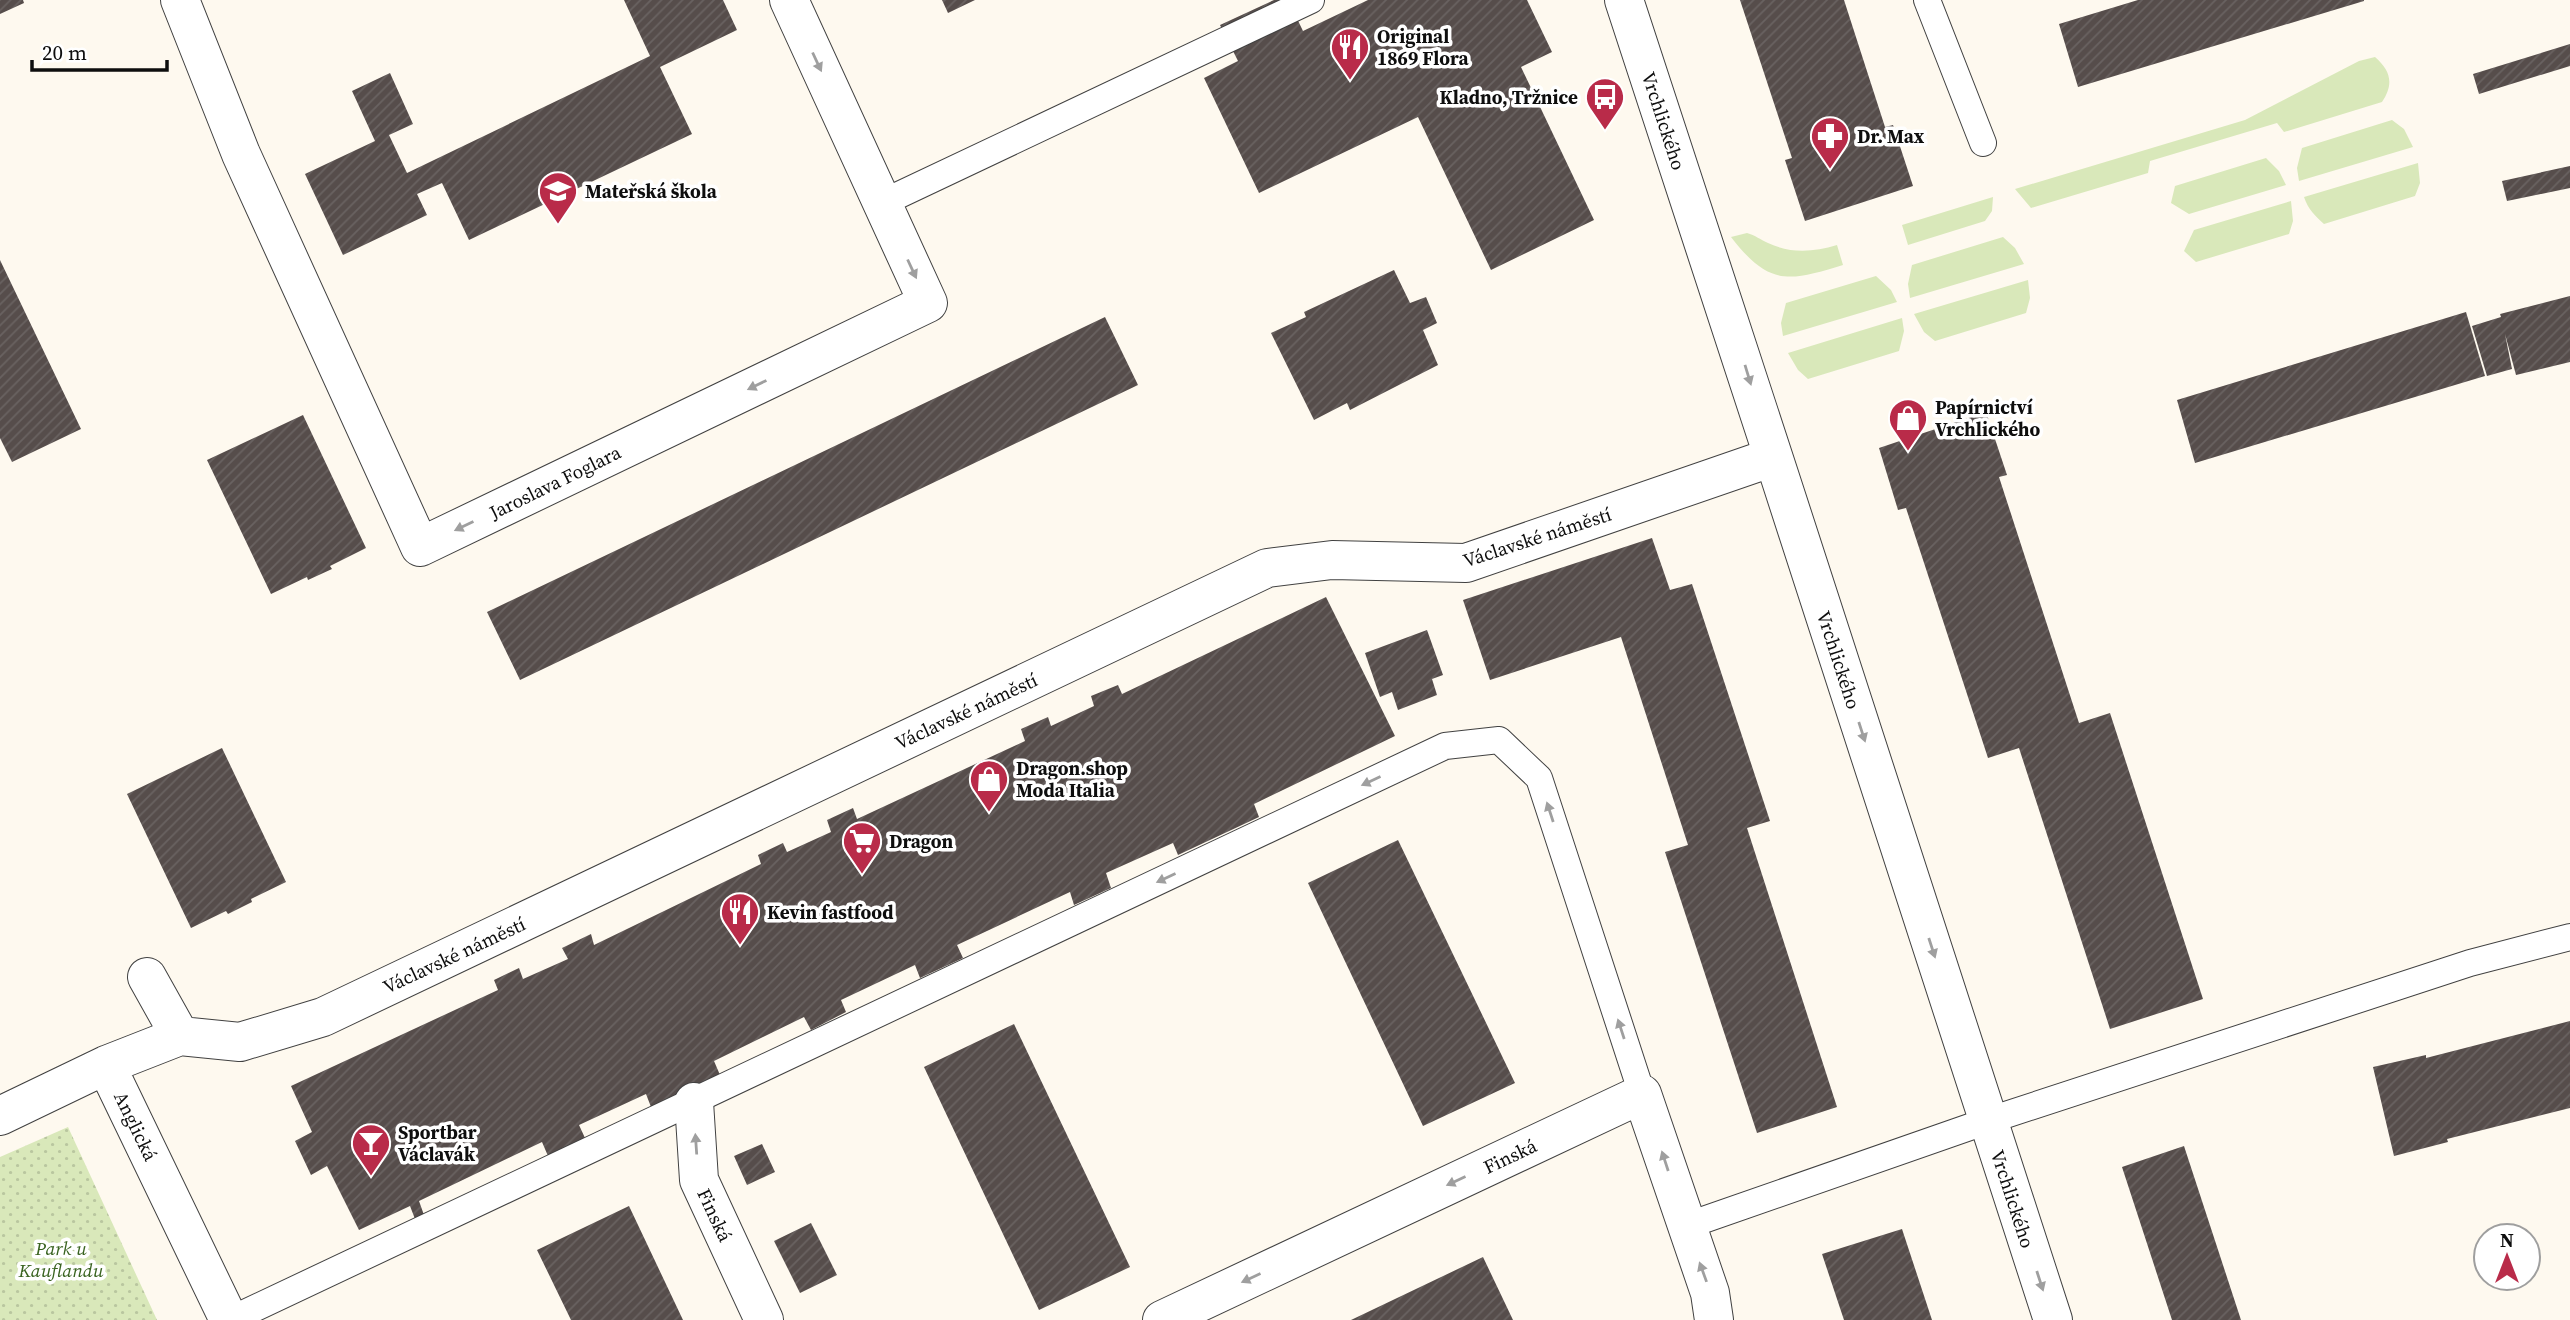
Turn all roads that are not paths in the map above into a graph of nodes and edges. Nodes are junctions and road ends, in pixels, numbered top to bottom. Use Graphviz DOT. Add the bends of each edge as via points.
graph roads {
  1 [pos="180,0"];
  2 [pos="789,0"];
  3 [pos="1311,0"];
  4 [pos="1624,0"];
  5 [pos="1927,0"];
  6 [pos="1983,143"];
  7 [pos="882,204"];
  8 [pos="1773,457"];
  9 [pos="2570,937"];
  10 [pos="147,977"];
  11 [pos="180,1036"];
  12 [pos="106,1065"];
  13 [pos="1642,1094"];
  14 [pos="694,1102"];
  15 [pos="0,1116"];
  16 [pos="1987,1121"];
  17 [pos="1686,1226"];
  18 [pos="229,1320"];
  19 [pos="764,1320"];
  20 [pos="1162,1320"];
  21 [pos="1714,1320"];
  22 [pos="2053,1320"];
  7 -- 1 [label="street, Jaroslava Foglara, one-way" via="928,303 420,547 241,154"];
  2 -- 7 [label="street, Jaroslava Foglara, one-way"];
  3 -- 7 [label="lane"];
  4 -- 8 [label="street, Vrchlického, one-way"];
  5 -- 6 [label="lane"];
  8 -- 11 [label="street, Václavské náměstí" via="1466,563 1332,560 1268,568 324,1017 240,1042"];
  8 -- 16 [label="street, Vrchlického, one-way"];
  9 -- 16 [label="lane" via="2470,963"];
  10 -- 11 [label="street"];
  11 -- 12 [label="street"];
  12 -- 15 [label="street"];
  12 -- 18 [label="street, Anglická"];
  13 -- 14 [label="lane, one-way" via="1539,778 1499,740 1445,746"];
  17 -- 13 [label="street, one-way"];
  13 -- 20 [label="street, Finská, one-way"];
  14 -- 18 [label="lane"];
  19 -- 14 [label="street, Finská, one-way" via="699,1180"];
  16 -- 17 [label="lane"];
  16 -- 22 [label="street, Vrchlického, one-way"];
  21 -- 17 [label="street, one-way" via="1710,1293"];
}
